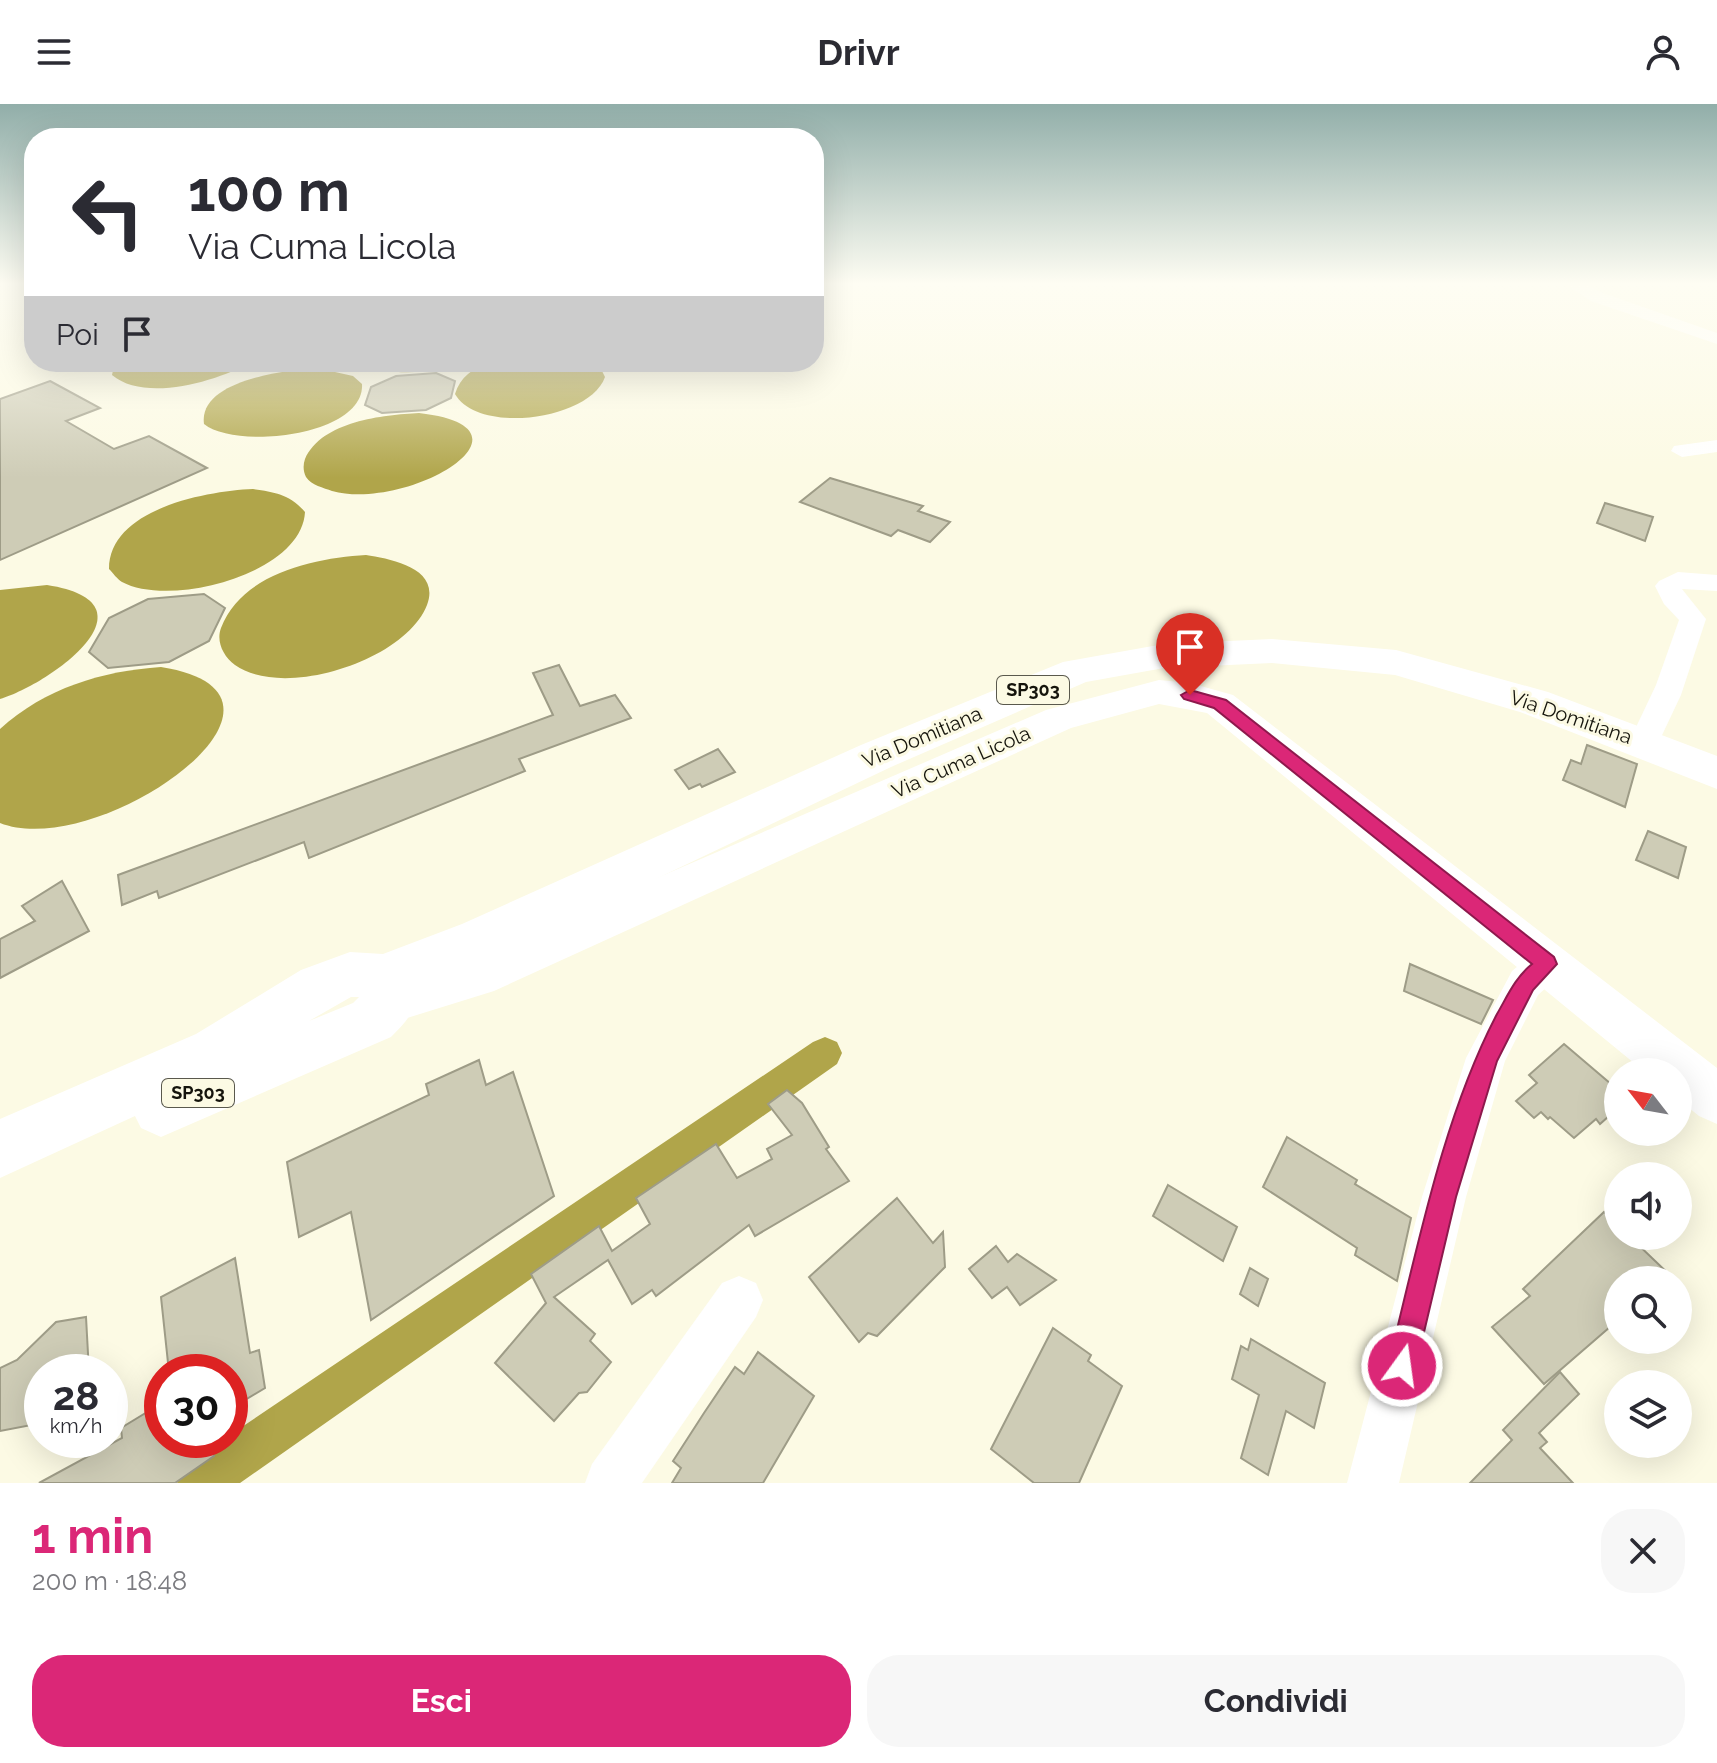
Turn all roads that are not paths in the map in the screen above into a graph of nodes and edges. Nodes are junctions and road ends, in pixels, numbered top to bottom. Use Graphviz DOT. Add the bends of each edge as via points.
graph roads {
  1 [pos="1717,446"];
  2 [pos="1682,451"];
  3 [pos="1717,583"];
  4 [pos="1644,742"];
  5 [pos="1717,773"];
  6 [pos="1547,964"];
  7 [pos="388,990"];
  8 [pos="1717,1099"];
  9 [pos="0,1149"];
  10 [pos="0,1177"];
  11 [pos="739,1300"];
  12 [pos="611,1483"];
  13 [pos="1373,1483"];
  1 -- 2 [label="street"];
  3 -- 4 [label="street" via="1678,580 1668,586 1693,619"];
  4 -- 5 [label="main road, Via Domitiana / SP303"];
  4 -- 7 [label="main road, Via Domitiana / SP303" via="1534,702 1396,663 1272,651 1164,656 1077,671 876,756 480,939"];
  6 -- 7 [label="street, Via Cuma Licola" via="1220,704 1159,692 1059,719 477,977"];
  6 -- 8 [label="street, Via Cuma Licola"];
  6 -- 13 [label="street" via="1525,983 1486,1058 1444,1197"];
  7 -- 9 [label="main road, Via Domitiana / SP303" via="350,974 319,986 215,1052"];
  7 -- 10 [label="main road, Via Domitiana / SP303" via="372,1020"];
  11 -- 12 [label="street"];
}
